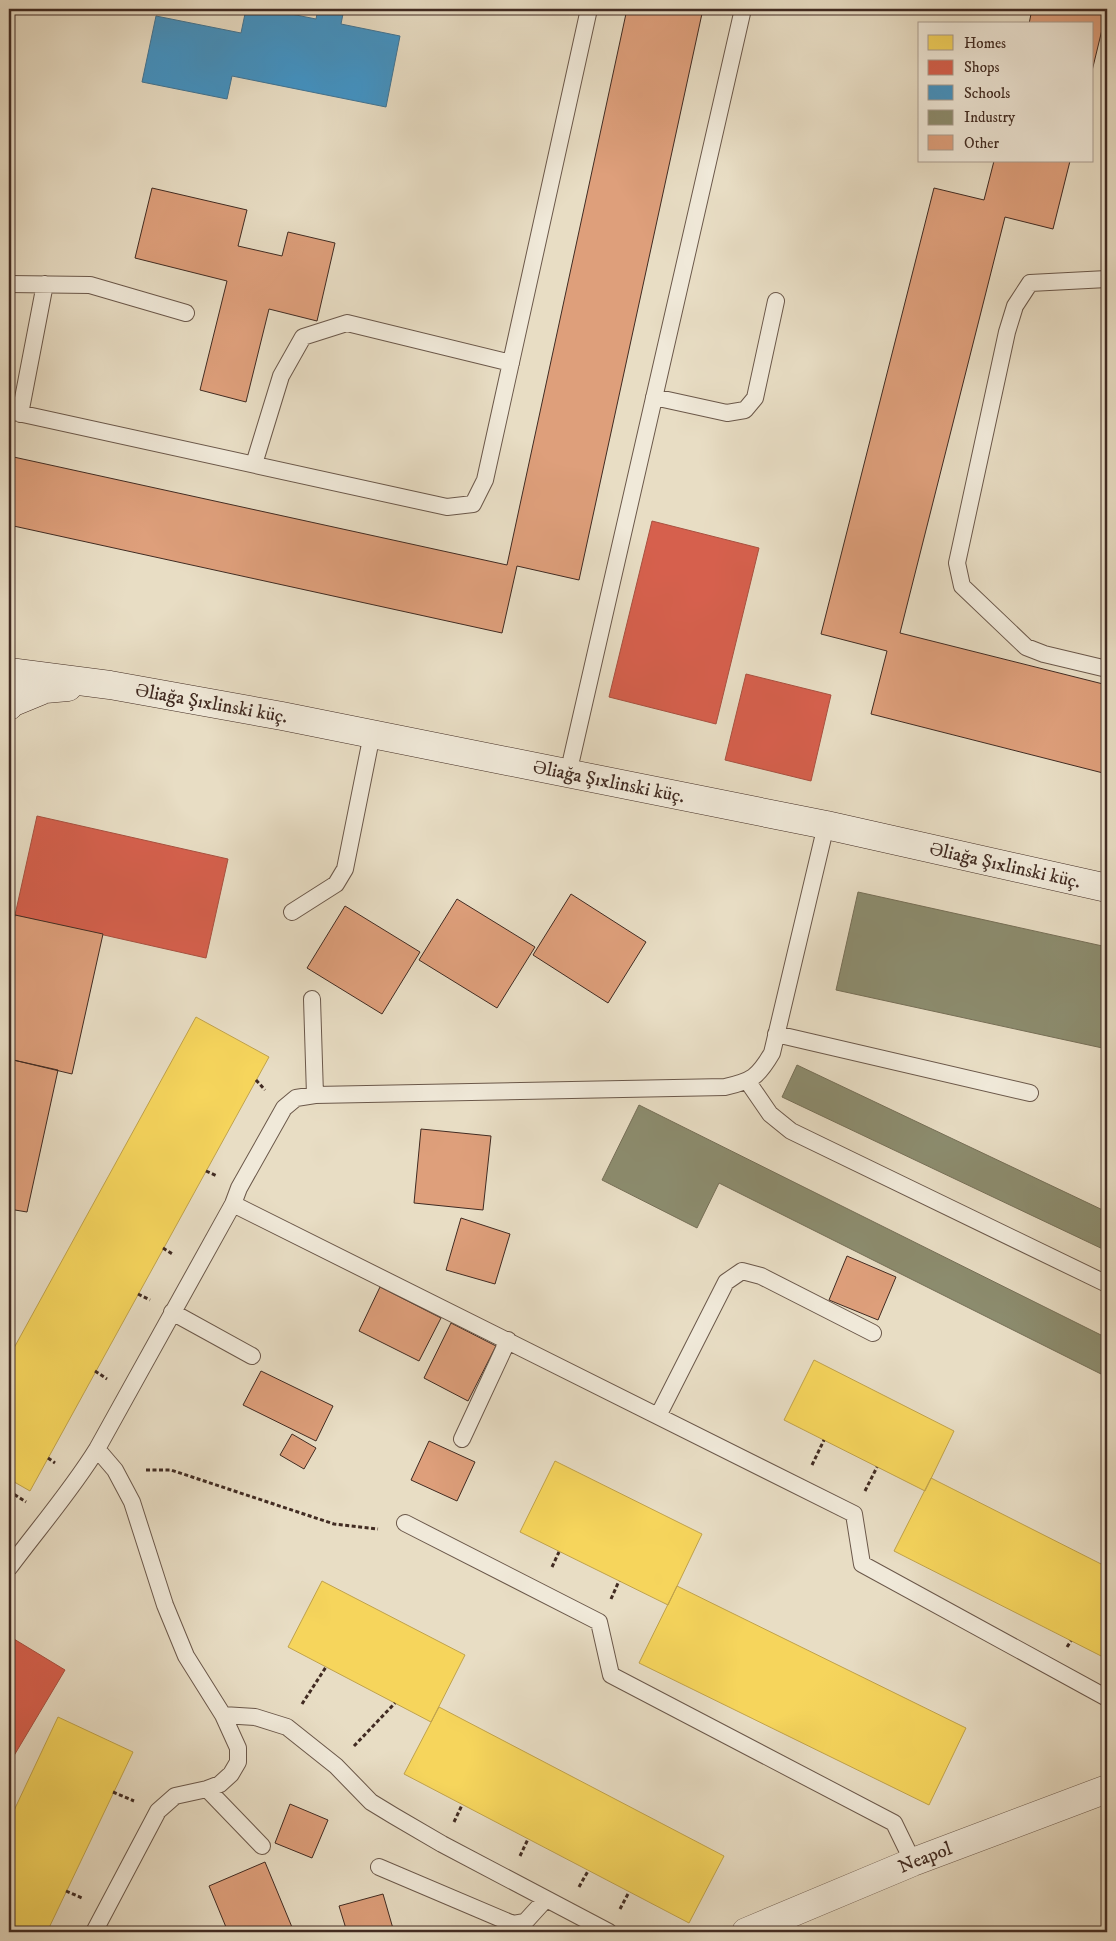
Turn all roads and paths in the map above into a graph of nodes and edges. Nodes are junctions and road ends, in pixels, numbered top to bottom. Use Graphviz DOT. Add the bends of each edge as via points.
graph roads {
  1 [pos="589,9"];
  2 [pos="743,9"];
  3 [pos="1107,279"];
  4 [pos="9,284"];
  5 [pos="45,284"];
  6 [pos="776,301"];
  7 [pos="186,313"];
  8 [pos="511,363"];
  9 [pos="654,397"];
  10 [pos="14,413"];
  11 [pos="254,464"];
  12 [pos="1107,669"];
  13 [pos="9,672"];
  14 [pos="110,685"];
  15 [pos="9,706"];
  16 [pos="372,734"];
  17 [pos="568,774"];
  18 [pos="826,825"];
  19 [pos="1107,888"];
  20 [pos="292,912"];
  21 [pos="312,999"];
  22 [pos="776,1034"];
  23 [pos="748,1082"];
  24 [pos="1030,1093"];
  25 [pos="315,1095"];
  26 [pos="233,1204"];
  27 [pos="1107,1284"];
  28 [pos="172,1312"];
  29 [pos="873,1333"];
  30 [pos="508,1340"];
  31 [pos="252,1356"];
  32 [pos="658,1416"];
  33 [pos="462,1439"];
  34 [pos="97,1449"];
  35 [pos="116,1470"];
  36 [pos="405,1523"];
  37 [pos="9,1568"];
  38 [pos="326,1667"];
  39 [pos="1107,1698"];
  40 [pos="395,1703"];
  41 [pos="223,1715"];
  42 [pos="287,1727"];
  43 [pos="336,1766"];
  44 [pos="207,1789"];
  45 [pos="1107,1789"];
  46 [pos="262,1846"];
  47 [pos="913,1862"];
  48 [pos="379,1867"];
  49 [pos="546,1899"];
  50 [pos="94,1932"];
  51 [pos="608,1932"];
  52 [pos="746,1932"];
  1 -- 8 [label="lane"];
  2 -- 9 [label="lane"];
  3 -- 12 [label="lane" via="1030,283 1015,306 957,563 962,586 1026,646 1044,654"];
  4 -- 5 [label="lane"];
  5 -- 7 [label="lane" via="90,286"];
  5 -- 10 [label="lane"];
  6 -- 9 [label="lane" via="755,398 745,410 727,413"];
  8 -- 11 [label="lane" via="347,323 303,337 281,376"];
  8 -- 11 [label="lane" via="485,480 473,504 448,506"];
  9 -- 17 [label="lane"];
  10 -- 11 [label="lane"];
  13 -- 14 [label="main road"];
  14 -- 15 [label="main road" via="45,689"];
  14 -- 16 [label="main road, Əliağa Şıxlinski küç."];
  16 -- 17 [label="main road, Əliağa Şıxlinski küç."];
  16 -- 20 [label="lane" via="345,868 336,884"];
  17 -- 18 [label="main road, Əliağa Şıxlinski küç."];
  18 -- 19 [label="main road, Əliağa Şıxlinski küç."];
  18 -- 22 [label="lane"];
  21 -- 25 [label="lane"];
  22 -- 23 [label="lane" via="772,1053"];
  22 -- 24 [label="lane"];
  23 -- 25 [label="lane" via="725,1087"];
  23 -- 27 [label="lane" via="770,1114 791,1131"];
  25 -- 26 [label="lane" via="296,1098 284,1108"];
  26 -- 28 [label="lane"];
  26 -- 30 [label="lane"];
  28 -- 31 [label="lane"];
  28 -- 34 [label="lane"];
  29 -- 32 [label="lane" via="761,1276 742,1271 726,1282"];
  30 -- 32 [label="lane"];
  30 -- 33 [label="lane"];
  32 -- 39 [label="lane" via="854,1514 862,1564"];
  34 -- 35 [label="lane"];
  34 -- 37 [label="lane" via="78,1480"];
  35 -- 36 [label="path" via="171,1470 334,1524 383,1530"];
  35 -- 41 [label="lane" via="132,1502 165,1605 186,1656"];
  36 -- 47 [label="lane" via="599,1622 611,1675 894,1823"];
  38 -- 42 [label="path"];
  40 -- 43 [label="path"];
  41 -- 42 [label="lane" via="254,1717"];
  41 -- 44 [label="lane" via="238,1748 238,1762 220,1784"];
  42 -- 43 [label="lane"];
  43 -- 49 [label="lane" via="371,1802"];
  44 -- 46 [label="lane"];
  44 -- 50 [label="lane" via="175,1796 158,1811"];
  45 -- 47 [label="main road, Neapol"];
  47 -- 52 [label="main road, Neapol"];
  48 -- 49 [label="lane" via="513,1924 525,1922"];
  49 -- 51 [label="lane"];
}
